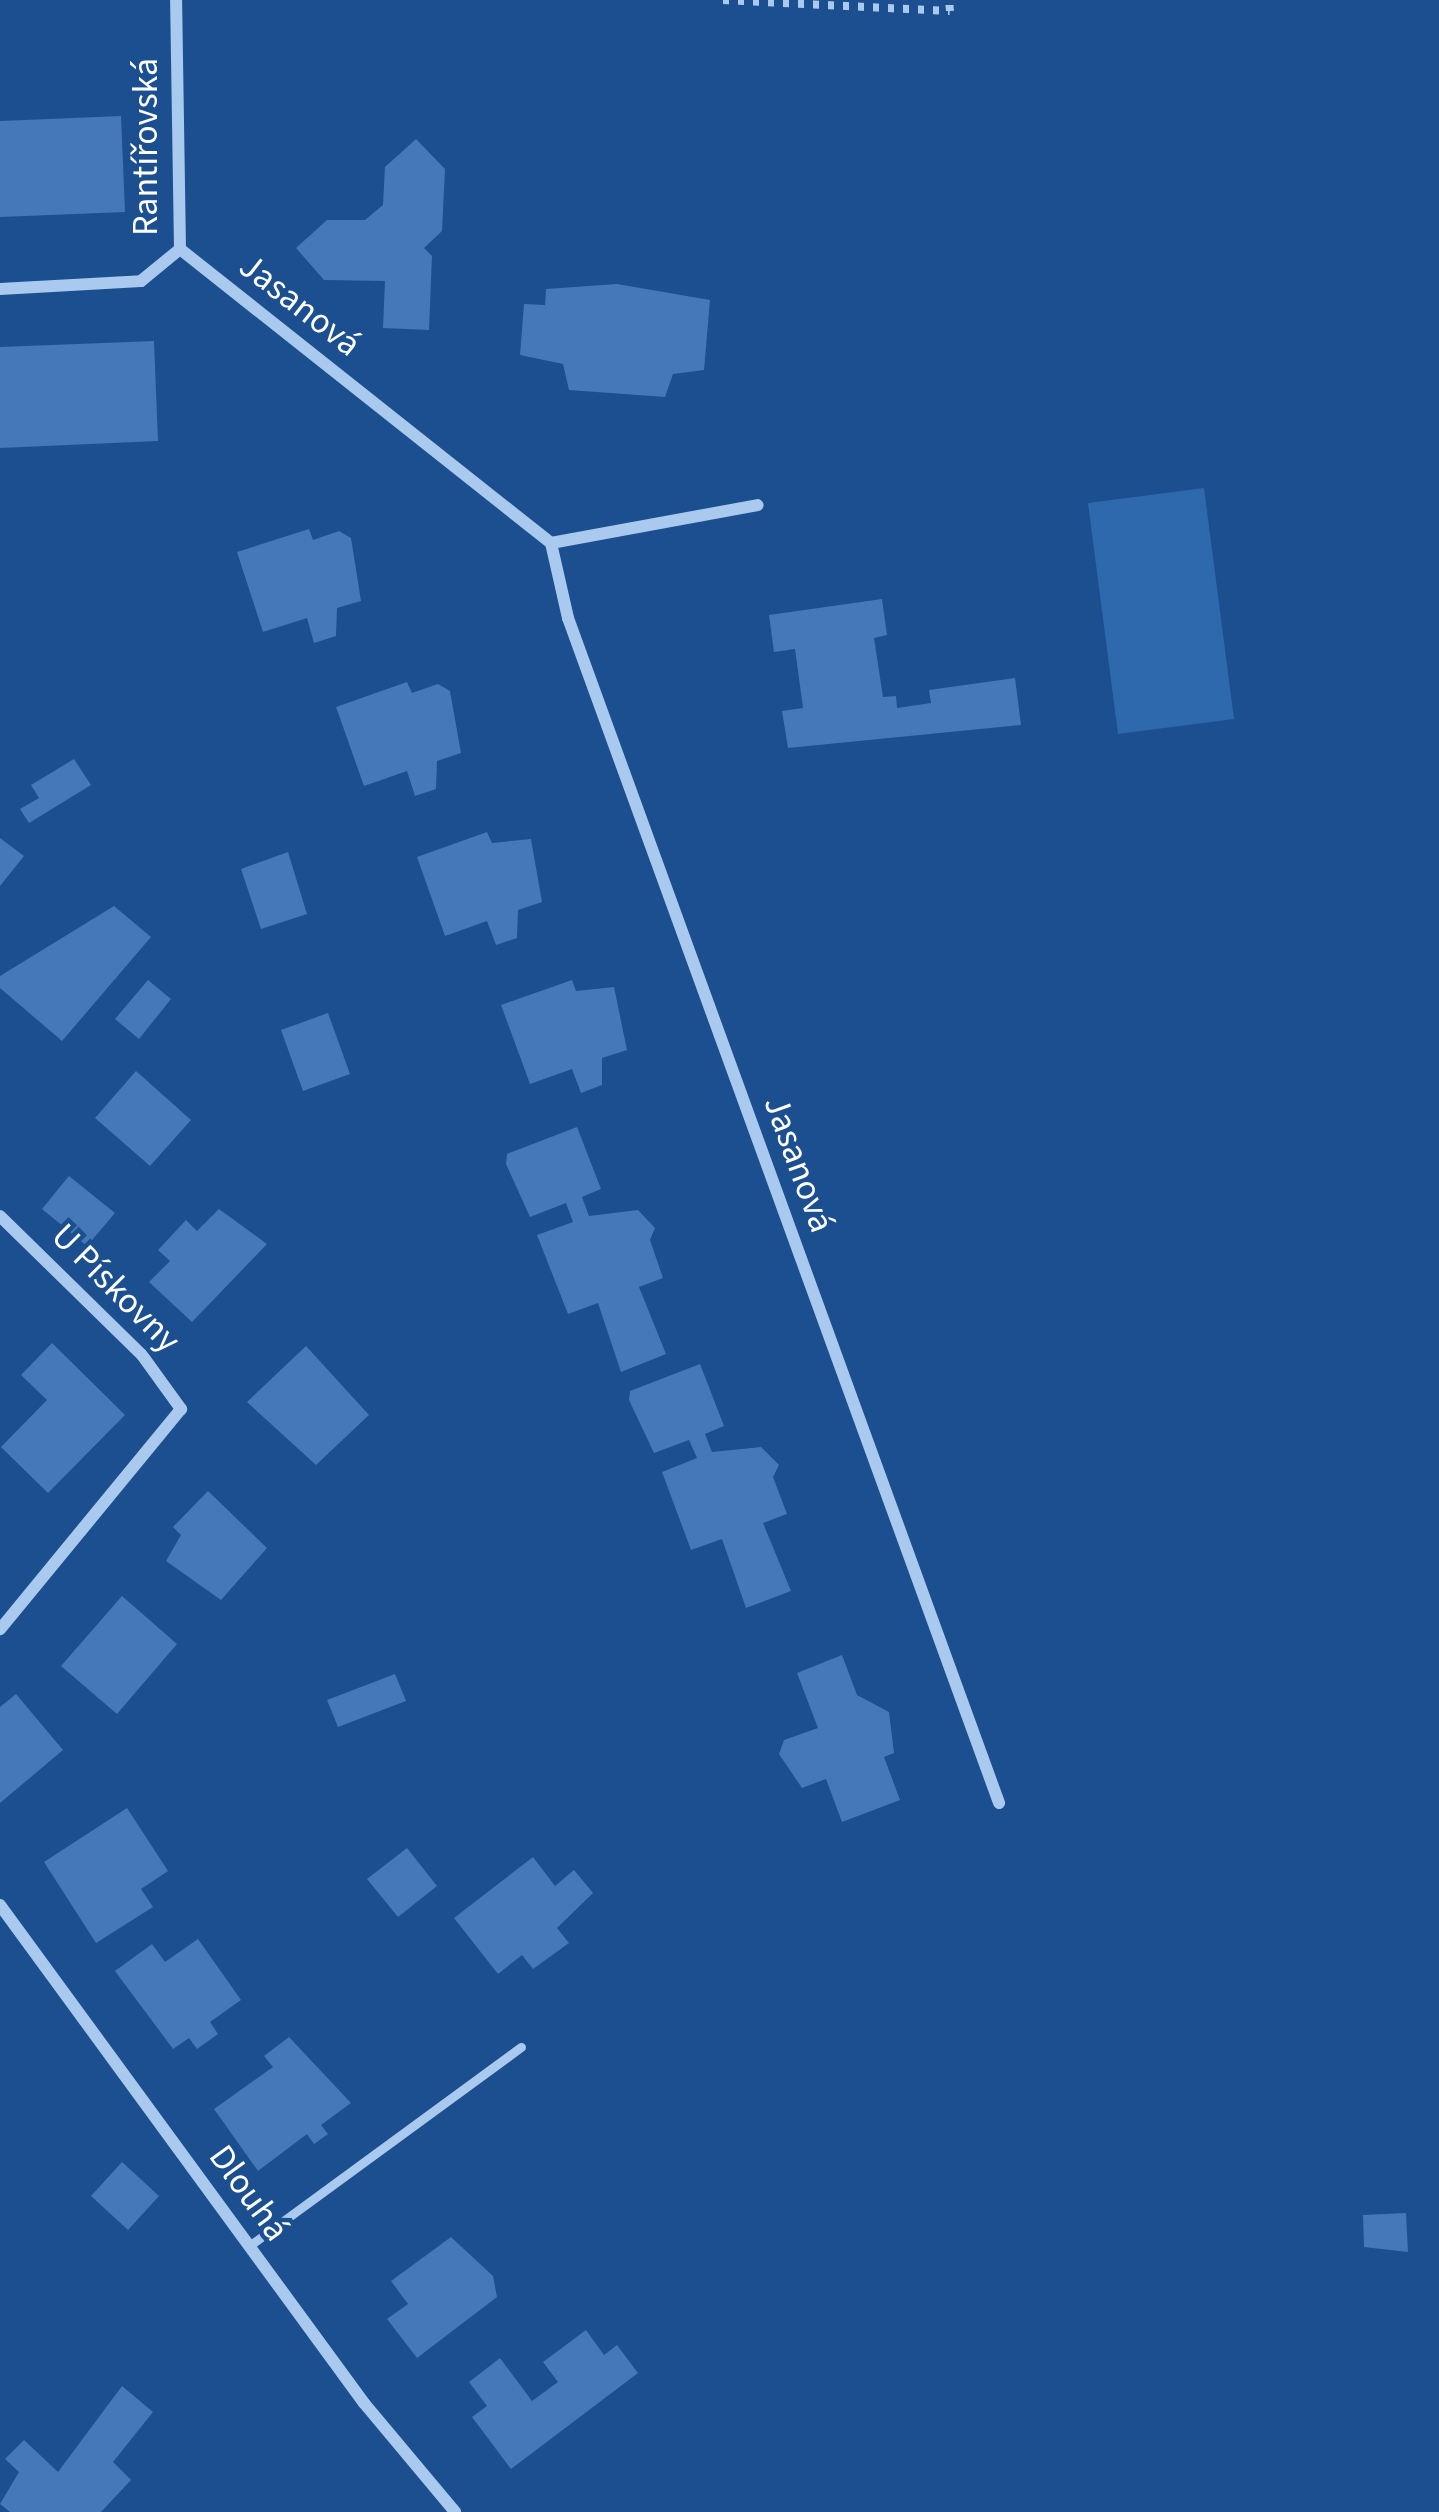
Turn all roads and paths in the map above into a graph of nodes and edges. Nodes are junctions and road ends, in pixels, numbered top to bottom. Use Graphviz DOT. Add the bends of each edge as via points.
graph roads {
  1 [pos="176,0"];
  2 [pos="723,0"];
  3 [pos="949,0"];
  4 [pos="180,249"];
  5 [pos="0,289"];
  6 [pos="758,505"];
  7 [pos="551,543"];
  8 [pos="0,1216"];
  9 [pos="0,1629"];
  10 [pos="999,1803"];
  11 [pos="0,1905"];
  12 [pos="521,2048"];
  13 [pos="249,2246"];
  14 [pos="455,2512"];
  1 -- 4 [label="street, Rantířovská"];
  2 -- 3 [label="path" via="950,11"];
  4 -- 5 [label="street, Rantířovská" via="141,280"];
  4 -- 7 [label="street, Jasanová"];
  6 -- 7 [label="street"];
  7 -- 10 [label="street, Jasanová" via="568,618"];
  8 -- 9 [label="street, U Pískovny" via="142,1354 182,1409"];
  11 -- 13 [label="street, Dlouhá"];
  12 -- 13 [label="lane"];
  13 -- 14 [label="street, Dlouhá"];
}
